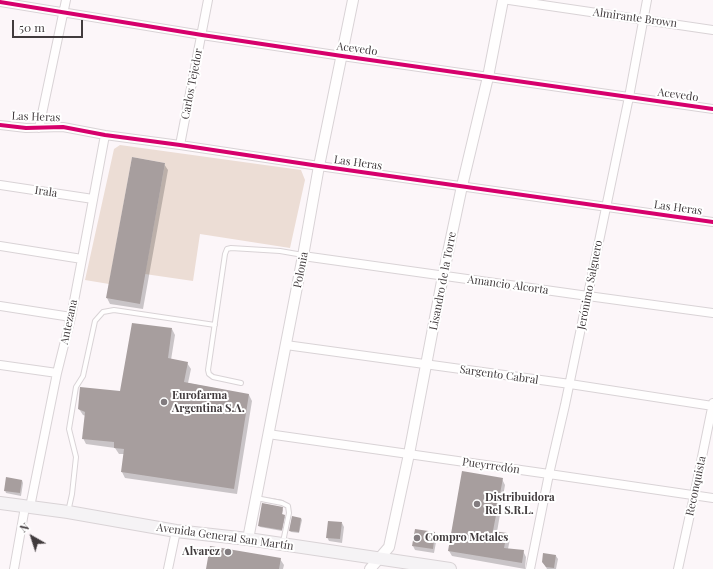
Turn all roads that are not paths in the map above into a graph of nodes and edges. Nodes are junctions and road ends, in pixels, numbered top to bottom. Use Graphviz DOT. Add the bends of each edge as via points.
graph roads {
  1 [pos="66,0"];
  2 [pos="208,0"];
  3 [pos="353,0"];
  4 [pos="503,0"];
  5 [pos="509,0"];
  6 [pos="647,0"];
  7 [pos="0,2"];
  8 [pos="64,13"];
  9 [pos="644,19"];
  10 [pos="713,30"];
  11 [pos="202,35"];
  12 [pos="342,56"];
  13 [pos="488,77"];
  14 [pos="629,97"];
  15 [pos="713,109"];
  16 [pos="0,124"];
  17 [pos="39,128"];
  18 [pos="104,135"];
  19 [pos="180,145"];
  20 [pos="319,166"];
  21 [pos="0,185"];
  22 [pos="462,186"];
  23 [pos="93,199"];
  24 [pos="606,207"];
  25 [pos="713,222"];
  26 [pos="0,246"];
  27 [pos="303,256"];
  28 [pos="82,258"];
  29 [pos="443,276"];
  30 [pos="588,296"];
  31 [pos="0,306"];
  32 [pos="713,313"];
  33 [pos="70,317"];
  34 [pos="215,325"];
  35 [pos="286,345"];
  36 [pos="0,365"];
  37 [pos="426,365"];
  38 [pos="57,373"];
  39 [pos="241,383"];
  40 [pos="570,384"];
  41 [pos="713,405"];
  42 [pos="268,434"];
  43 [pos="409,454"];
  44 [pos="548,474"];
  45 [pos="694,496"];
  46 [pos="256,498"];
  47 [pos="713,498"];
  48 [pos="0,503"];
  49 [pos="28,507"];
  50 [pos="68,512"];
  51 [pos="176,531"];
  52 [pos="248,539"];
  53 [pos="283,545"];
  54 [pos="378,559"];
  55 [pos="14,569"];
  56 [pos="168,569"];
  57 [pos="370,569"];
  58 [pos="450,569"];
  59 [pos="530,569"];
  60 [pos="678,569"];
  1 -- 8 [label="street"];
  2 -- 11 [label="street, Carlos Tejedor"];
  3 -- 12 [label="street, Polonia"];
  4 -- 13 [label="street, Lisandro de la Torre"];
  5 -- 9 [label="street, Almirante Brown"];
  6 -- 9 [label="street, Jerónimo Salguero"];
  7 -- 8 [label="street, Acevedo"];
  8 -- 11 [label="street, Acevedo"];
  8 -- 17 [label="street"];
  9 -- 10 [label="street, Almirante Brown"];
  9 -- 14 [label="street, Jerónimo Salguero"];
  11 -- 12 [label="street, Acevedo"];
  11 -- 19 [label="street, Carlos Tejedor"];
  12 -- 13 [label="street, Acevedo"];
  12 -- 20 [label="street, Polonia"];
  13 -- 14 [label="street, Acevedo"];
  13 -- 22 [label="street, Lisandro de la Torre"];
  14 -- 15 [label="street, Acevedo"];
  14 -- 24 [label="street, Jerónimo Salguero"];
  16 -- 17 [label="street, Las Heras"];
  17 -- 18 [label="street, Las Heras" via="63,127"];
  18 -- 19 [label="street, Las Heras"];
  18 -- 23 [label="street, Antezana"];
  19 -- 20 [label="street, Las Heras"];
  20 -- 22 [label="street, Las Heras"];
  20 -- 27 [label="street, Polonia"];
  21 -- 23 [label="street, Irala"];
  22 -- 24 [label="street, Las Heras"];
  22 -- 29 [label="street, Lisandro de la Torre"];
  23 -- 28 [label="street, Antezana"];
  24 -- 25 [label="street, Las Heras"];
  24 -- 30 [label="street, Jerónimo Salguero"];
  26 -- 28 [label="street"];
  27 -- 29 [label="street, Amancio Alcorta"];
  27 -- 34 [label="lane" via="280,251 227,249"];
  27 -- 35 [label="street, Polonia"];
  28 -- 33 [label="street, Antezana"];
  29 -- 30 [label="street, Amancio Alcorta"];
  29 -- 37 [label="street, Lisandro de la Torre"];
  30 -- 32 [label="street, Amancio Alcorta"];
  30 -- 40 [label="street, Jerónimo Salguero"];
  31 -- 33 [label="street"];
  33 -- 38 [label="street, Antezana"];
  34 -- 39 [label="lane" via="209,374"];
  34 -- 50 [label="lane" via="114,310 103,312 95,321 83,376 76,387 69,429 76,457"];
  35 -- 37 [label="street, Sargento Cabral"];
  35 -- 42 [label="street, Polonia"];
  36 -- 38 [label="street"];
  37 -- 40 [label="street, Sargento Cabral"];
  37 -- 43 [label="street, Lisandro de la Torre"];
  38 -- 49 [label="street, Antezana"];
  40 -- 41 [label="street, Sargento Cabral"];
  40 -- 44 [label="street, Jerónimo Salguero"];
  41 -- 45 [label="street, Reconquista"];
  42 -- 43 [label="street, Pueyrredón"];
  42 -- 46 [label="street, Polonia"];
  43 -- 44 [label="street, Pueyrredón"];
  43 -- 54 [label="street, Lisandro de la Torre" via="389,547"];
  44 -- 45 [label="street, Pueyrredón"];
  44 -- 59 [label="street, Jerónimo Salguero"];
  45 -- 47 [label="street, Pueyrredón"];
  45 -- 60 [label="street, Reconquista"];
  46 -- 52 [label="street, Polonia"];
  46 -- 53 [label="lane" via="288,506"];
  48 -- 49 [label="main road, Avenida General San Martín"];
  49 -- 50 [label="main road, Avenida General San Martín"];
  49 -- 55 [label="street, Antezana"];
  50 -- 51 [label="main road, Avenida General San Martín"];
  51 -- 52 [label="main road, Avenida General San Martín"];
  51 -- 56 [label="street"];
  52 -- 53 [label="main road, Avenida General San Martín"];
  53 -- 54 [label="main road, Avenida General San Martín"];
  54 -- 57 [label="street, Lisandro de la Torre"];
  54 -- 58 [label="main road, Avenida General San Martín"];
}
